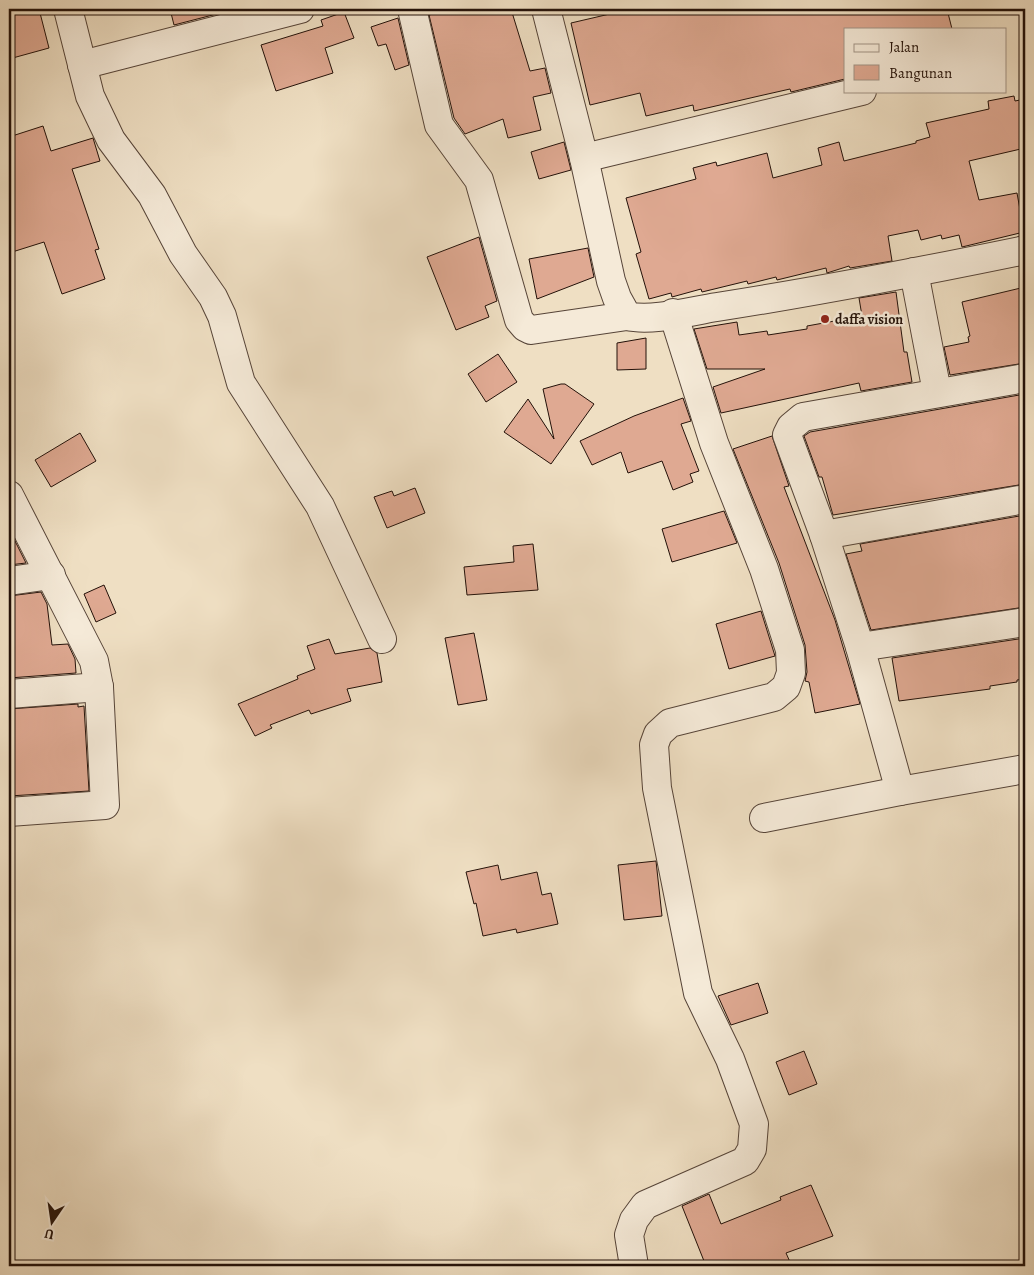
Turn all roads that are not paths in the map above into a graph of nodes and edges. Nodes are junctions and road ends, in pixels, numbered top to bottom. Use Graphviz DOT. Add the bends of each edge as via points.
graph roads {
  1 [pos="68,9"];
  2 [pos="300,9"];
  3 [pos="412,9"];
  4 [pos="546,9"];
  5 [pos="82,65"];
  6 [pos="858,92"];
  7 [pos="584,158"];
  8 [pos="1025,250"];
  9 [pos="914,272"];
  10 [pos="673,313"];
  11 [pos="627,316"];
  12 [pos="1025,378"];
  13 [pos="937,392"];
  14 [pos="9,495"];
  15 [pos="1025,499"];
  16 [pos="824,535"];
  17 [pos="51,575"];
  18 [pos="9,581"];
  19 [pos="1025,622"];
  20 [pos="382,639"];
  21 [pos="860,647"];
  22 [pos="99,687"];
  23 [pos="9,694"];
  24 [pos="1025,769"];
  25 [pos="900,790"];
  26 [pos="9,812"];
  27 [pos="764,818"];
  28 [pos="634,1266"];
  1 -- 5 [label="street"];
  2 -- 5 [label="street"];
  3 -- 11 [label="street" via="439,125 479,180 519,320 531,330"];
  4 -- 7 [label="street"];
  5 -- 20 [label="street" via="90,96 111,140 152,195 183,254 213,297 222,316 241,384 320,506"];
  6 -- 7 [label="street"];
  7 -- 11 [label="street" via="611,280"];
  8 -- 9 [label="street"];
  9 -- 10 [label="street"];
  9 -- 13 [label="street"];
  10 -- 11 [label="street" via="638,318"];
  10 -- 28 [label="street" via="714,443 764,569 790,650 791,673 786,687 774,697 670,723 658,734 654,745 656,788 698,993 730,1059 754,1124 752,1149 745,1162 645,1205 634,1220 629,1235"];
  12 -- 13 [label="street"];
  13 -- 16 [label="street" via="803,417 791,427 788,442"];
  14 -- 17 [label="street"];
  15 -- 16 [label="street"];
  16 -- 21 [label="street"];
  17 -- 18 [label="street"];
  17 -- 22 [label="street" via="94,661"];
  19 -- 21 [label="street"];
  21 -- 25 [label="street"];
  22 -- 23 [label="street"];
  22 -- 26 [label="street" via="105,805"];
  24 -- 25 [label="street"];
  25 -- 27 [label="street"];
}
